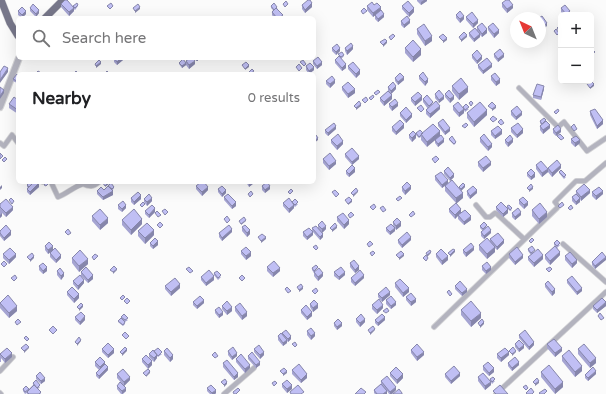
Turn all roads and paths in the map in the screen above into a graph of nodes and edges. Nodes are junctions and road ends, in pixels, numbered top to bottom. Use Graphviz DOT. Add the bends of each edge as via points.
graph roads {
  1 [pos="1,0"];
  2 [pos="63,0"];
  3 [pos="47,16"];
  4 [pos="16,33"];
  5 [pos="18,60"];
  6 [pos="519,88"];
  7 [pos="0,106"];
  8 [pos="606,138"];
  9 [pos="16,141"];
  10 [pos="0,143"];
  11 [pos="606,163"];
  12 [pos="52,184"];
  13 [pos="83,184"];
  14 [pos="83,184"];
  15 [pos="97,184"];
  16 [pos="476,205"];
  17 [pos="524,240"];
  18 [pos="563,244"];
  19 [pos="606,282"];
  20 [pos="606,292"];
  21 [pos="434,327"];
  22 [pos="13,357"];
  23 [pos="254,368"];
  24 [pos="0,371"];
  25 [pos="224,394"];
  26 [pos="496,394"];
  1 -- 4 [label="main road"];
  2 -- 3 [label="main road"];
  5 -- 7 [label="street"];
  6 -- 8 [label="street" via="558,127 564,122 587,151"];
  9 -- 10 [label="street" via="12,135 4,146"];
  11 -- 17 [label="street" via="585,181 576,181 555,202 557,208"];
  12 -- 13 [label="street" via="58,196 67,194 74,186"];
  14 -- 15 [label="street" via="89,187"];
  16 -- 17 [label="street" via="486,217 497,214"];
  17 -- 21 [label="street"];
  18 -- 19 [label="street"];
  20 -- 26 [label="street"];
  22 -- 24 [label="street"];
  23 -- 25 [label="street"];
}
